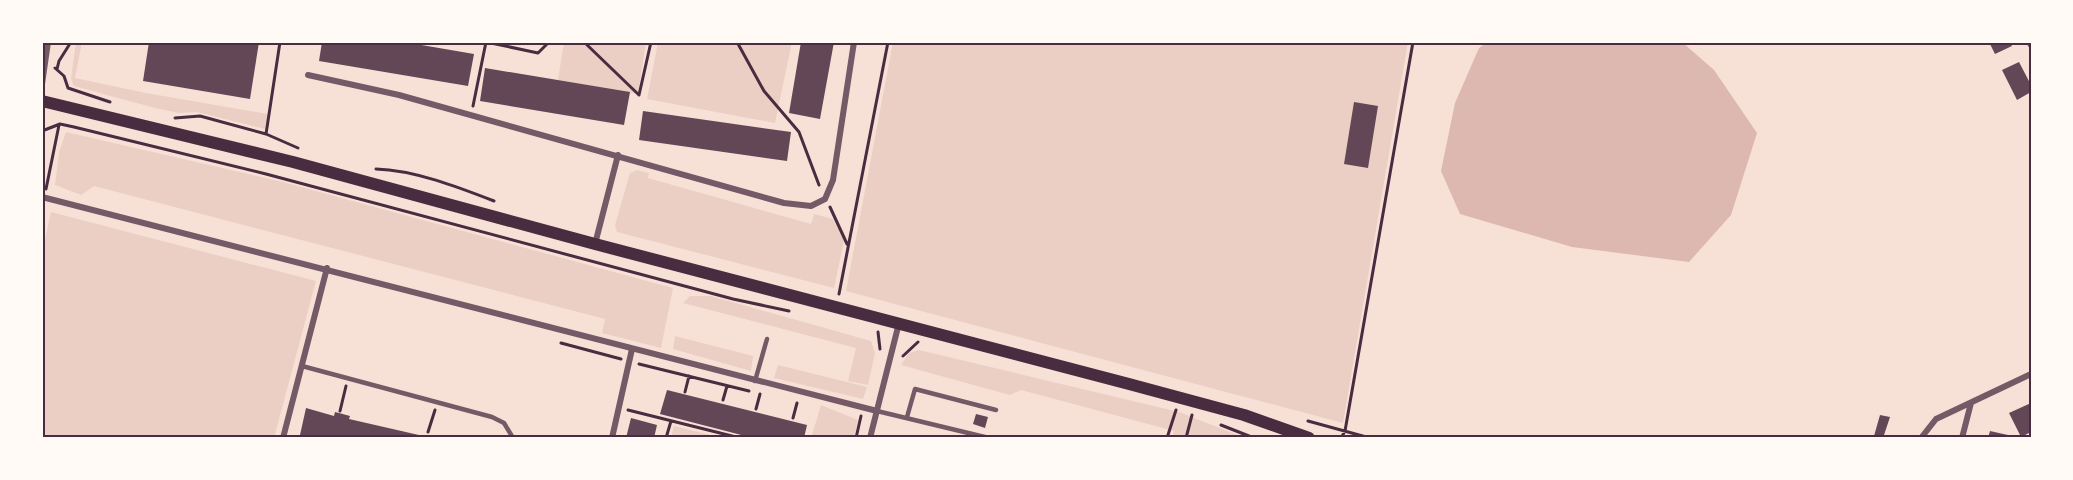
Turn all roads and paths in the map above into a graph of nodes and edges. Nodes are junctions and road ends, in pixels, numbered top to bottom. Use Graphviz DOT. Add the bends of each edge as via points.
graph roads {
  1 [pos="48,42"];
  2 [pos="71,42"];
  3 [pos="280,42"];
  4 [pos="549,42"];
  5 [pos="584,42"];
  6 [pos="651,42"];
  7 [pos="737,42"];
  8 [pos="854,42"];
  9 [pos="888,42"];
  10 [pos="1413,42"];
  11 [pos="57,69"];
  12 [pos="308,75"];
  13 [pos="42,84"];
  14 [pos="68,88"];
  15 [pos="42,101"];
  16 [pos="64,105"];
  17 [pos="471,117"];
  18 [pos="60,124"];
  19 [pos="42,131"];
  20 [pos="266,134"];
  21 [pos="618,155"];
  22 [pos="43,197"];
  23 [pos="825,199"];
  24 [pos="594,244"];
  25 [pos="847,244"];
  26 [pos="327,268"];
  27 [pos="839,296"];
  28 [pos="800,313"];
  29 [pos="897,329"];
  30 [pos="766,339"];
  31 [pos="920,341"];
  32 [pos="632,349"];
  33 [pos="879,357"];
  34 [pos="302,366"];
  35 [pos="2031,374"];
  36 [pos="689,376"];
  37 [pos="348,379"];
  38 [pos="755,381"];
  39 [pos="727,386"];
  40 [pos="685,392"];
  41 [pos="760,394"];
  42 [pos="723,400"];
  43 [pos="438,403"];
  44 [pos="797,403"];
  45 [pos="1971,403"];
  46 [pos="1166,408"];
  47 [pos="756,409"];
  48 [pos="863,409"];
  49 [pos="626,410"];
  50 [pos="996,410"];
  51 [pos="1176,410"];
  52 [pos="340,411"];
  53 [pos="877,411"];
  54 [pos="1192,416"];
  55 [pos="907,417"];
  56 [pos="793,418"];
  57 [pos="1203,419"];
  58 [pos="671,421"];
  59 [pos="1214,423"];
  60 [pos="428,432"];
  61 [pos="283,438"];
  62 [pos="513,438"];
  63 [pos="612,438"];
  64 [pos="666,438"];
  65 [pos="740,438"];
  66 [pos="856,438"];
  67 [pos="870,438"];
  68 [pos="989,438"];
  69 [pos="1167,438"];
  70 [pos="1186,438"];
  71 [pos="1254,438"];
  72 [pos="1308,438"];
  73 [pos="1341,438"];
  74 [pos="1921,438"];
  75 [pos="1962,438"];
  1 -- 13 [label="street"];
  2 -- 11 [label="path"];
  3 -- 20 [label="path"];
  4 -- 17 [label="path" via="538,53 486,42"];
  5 -- 6 [label="path" via="639,95"];
  7 -- 23 [label="path" via="764,91 799,132"];
  8 -- 23 [label="street" via="832,180"];
  9 -- 25 [label="path"];
  10 -- 73 [label="path"];
  12 -- 17 [label="street" via="399,95"];
  14 -- 16 [label="path"];
  15 -- 16 [label="main road"];
  16 -- 18 [label="path"];
  16 -- 24 [label="main road"];
  17 -- 21 [label="street"];
  18 -- 19 [label="path"];
  18 -- 22 [label="path"];
  18 -- 28 [label="path" via="266,174 733,299"];
  21 -- 23 [label="street" via="784,203 811,206"];
  21 -- 24 [label="street"];
  22 -- 26 [label="street"];
  23 -- 25 [label="path"];
  24 -- 29 [label="main road"];
  25 -- 27 [label="path"];
  26 -- 32 [label="street"];
  26 -- 34 [label="street"];
  29 -- 31 [label="path"];
  29 -- 33 [label="path" via="877,331"];
  29 -- 53 [label="street"];
  29 -- 72 [label="main road" via="1244,415"];
  30 -- 38 [label="lane"];
  32 -- 38 [label="street"];
  32 -- 63 [label="street"];
  34 -- 37 [label="lane"];
  34 -- 61 [label="street"];
  35 -- 45 [label="street"];
  36 -- 40 [label="path"];
  37 -- 43 [label="lane"];
  37 -- 52 [label="path"];
  38 -- 48 [label="street"];
  39 -- 42 [label="path"];
  41 -- 47 [label="path"];
  43 -- 60 [label="path"];
  43 -- 62 [label="lane" via="492,417 504,423"];
  44 -- 56 [label="path"];
  45 -- 74 [label="street" via="1935,419"];
  45 -- 75 [label="street"];
  46 -- 51 [label="path"];
  48 -- 53 [label="street"];
  48 -- 66 [label="path"];
  49 -- 58 [label="path"];
  50 -- 55 [label="lane" via="915,390"];
  51 -- 54 [label="path"];
  51 -- 69 [label="path"];
  53 -- 55 [label="lane"];
  53 -- 67 [label="street"];
  54 -- 57 [label="path"];
  54 -- 70 [label="path"];
  55 -- 68 [label="lane"];
  58 -- 64 [label="path"];
  58 -- 65 [label="path"];
  59 -- 71 [label="path"];
}
